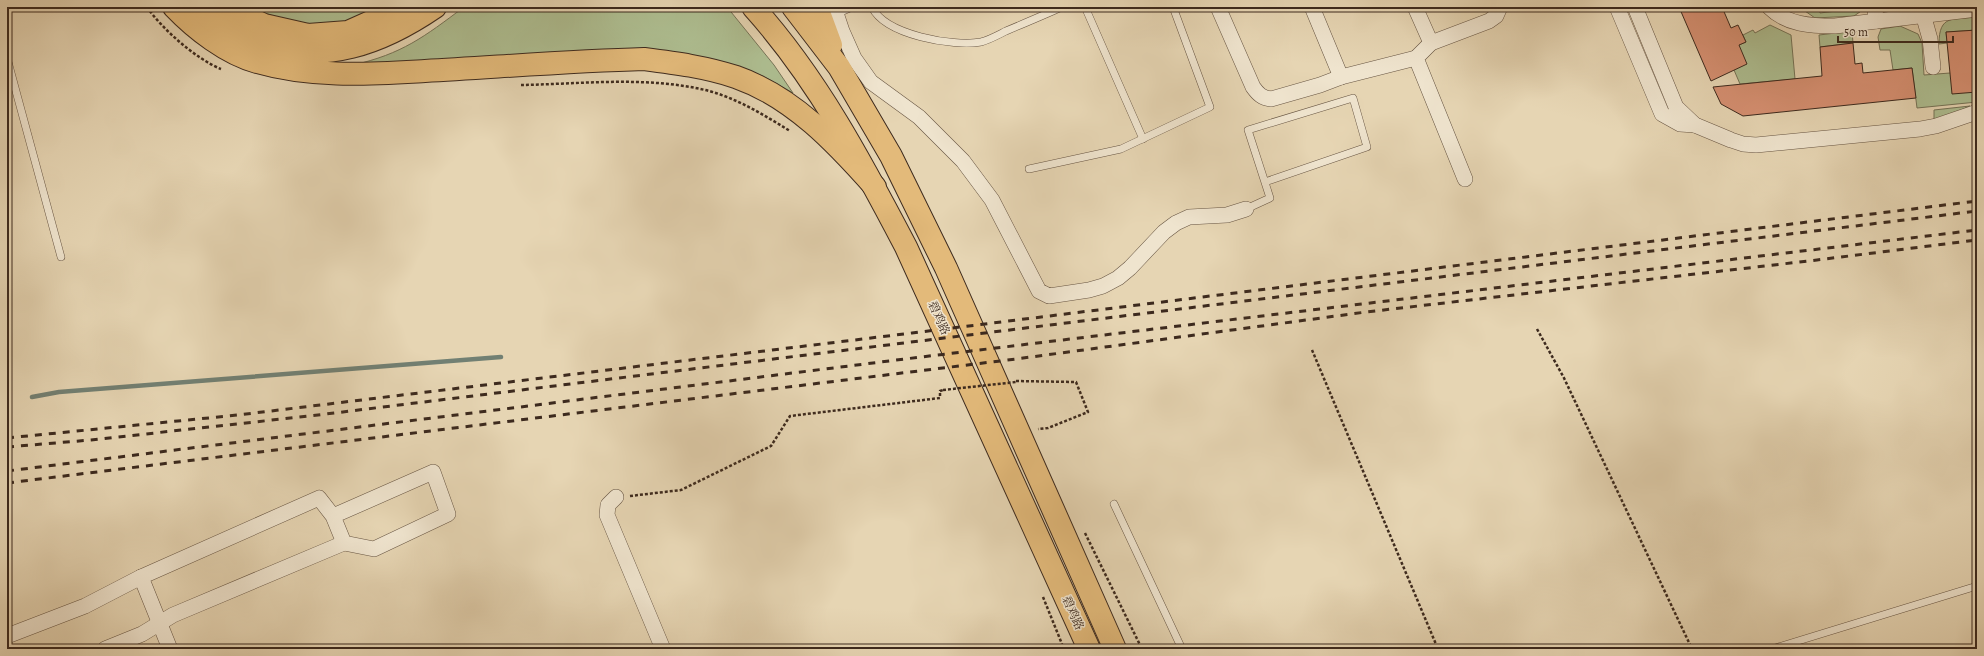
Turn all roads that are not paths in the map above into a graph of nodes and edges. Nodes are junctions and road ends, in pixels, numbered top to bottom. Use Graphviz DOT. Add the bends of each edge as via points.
graph roads {
  1 [pos="174,7"];
  2 [pos="198,7"];
  3 [pos="226,7"];
  4 [pos="404,7"];
  5 [pos="435,7"];
  6 [pos="753,7"];
  7 [pos="793,7"];
  8 [pos="852,7"];
  9 [pos="872,7"];
  10 [pos="1062,7"];
  11 [pos="1085,7"];
  12 [pos="1173,7"];
  13 [pos="1218,7"];
  14 [pos="1312,7"];
  15 [pos="1415,7"];
  16 [pos="1500,7"];
  17 [pos="1617,7"];
  18 [pos="1635,7"];
  19 [pos="829,9"];
  20 [pos="1773,9"];
  21 [pos="1977,9"];
  22 [pos="1922,11"];
  23 [pos="1876,14"];
  24 [pos="1431,43"];
  25 [pos="7,58"];
  26 [pos="1416,58"];
  27 [pos="839,66"];
  28 [pos="1933,67"];
  29 [pos="1341,77"];
  30 [pos="1977,112"];
  31 [pos="1695,124"];
  32 [pos="1143,139"];
  33 [pos="1029,169"];
  34 [pos="1465,179"];
  35 [pos="1265,182"];
  36 [pos="875,187"];
  37 [pos="1246,209"];
  38 [pos="61,258"];
  39 [pos="616,497"];
  40 [pos="1114,504"];
  41 [pos="332,516"];
  42 [pos="344,543"];
  43 [pos="141,577"];
  44 [pos="1977,586"];
  45 [pos="160,624"];
  46 [pos="7,636"];
  47 [pos="1114,647"];
  48 [pos="105,649"];
  49 [pos="170,649"];
  50 [pos="663,649"];
  51 [pos="1089,649"];
  52 [pos="1182,649"];
  53 [pos="1772,649"];
  1 -- 36 [label="highway" via="208,37 231,51 255,62 286,70 354,74 514,76 644,59 737,77 757,86 803,115 823,132"];
  2 -- 5 [label="highway" via="222,27 240,37 275,48 309,52 342,50 371,42 406,26"];
  3 -- 4 [label="highway" via="264,25 308,34 348,32"];
  6 -- 36 [label="highway, 碧鸡路" via="826,102"];
  7 -- 27 [label="highway, 碧鸡路"];
  8 -- 19 [label="lane"];
  9 -- 10 [label="lane" via="875,13 895,29 926,38 965,43 982,42"];
  11 -- 32 [label="lane"];
  12 -- 32 [label="lane" via="1210,107"];
  13 -- 29 [label="street" via="1253,86 1260,96 1271,99 1320,86"];
  14 -- 29 [label="street"];
  15 -- 24 [label="street"];
  16 -- 24 [label="street" via="1496,16 1488,21"];
  17 -- 31 [label="street" via="1662,114 1680,124"];
  18 -- 31 [label="street" via="1676,107"];
  19 -- 27 [label="highway"];
  19 -- 37 [label="street" via="854,58 871,82 919,117 967,166 992,200 1039,291 1046,295 1089,290 1118,278 1164,232 1189,217 1227,214"];
  20 -- 23 [label="street" via="1789,21 1817,26"];
  21 -- 22 [label="street"];
  22 -- 23 [label="street"];
  22 -- 28 [label="street" via="1930,39"];
  24 -- 26 [label="street"];
  25 -- 38 [label="lane"];
  26 -- 29 [label="street"];
  26 -- 34 [label="street"];
  27 -- 47 [label="highway, 碧鸡路" via="891,156 946,268"];
  30 -- 31 [label="street" via="1920,129 1756,145 1731,140"];
  32 -- 33 [label="lane" via="1121,149"];
  35 -- 35 [label="lane" via="1248,130 1353,98 1367,146"];
  35 -- 37 [label="lane" via="1270,198"];
  36 -- 51 [label="highway, 碧鸡路" via="906,247"];
  39 -- 50 [label="street" via="608,505 607,515"];
  40 -- 52 [label="lane"];
  41 -- 42 [label="street"];
  41 -- 42 [label="street" via="433,472 448,514 374,549"];
  41 -- 43 [label="street" via="319,498"];
  42 -- 45 [label="street" via="173,615"];
  43 -- 45 [label="street"];
  43 -- 46 [label="street" via="85,606"];
  44 -- 53 [label="lane"];
  45 -- 48 [label="street"];
  45 -- 49 [label="street"];
}
